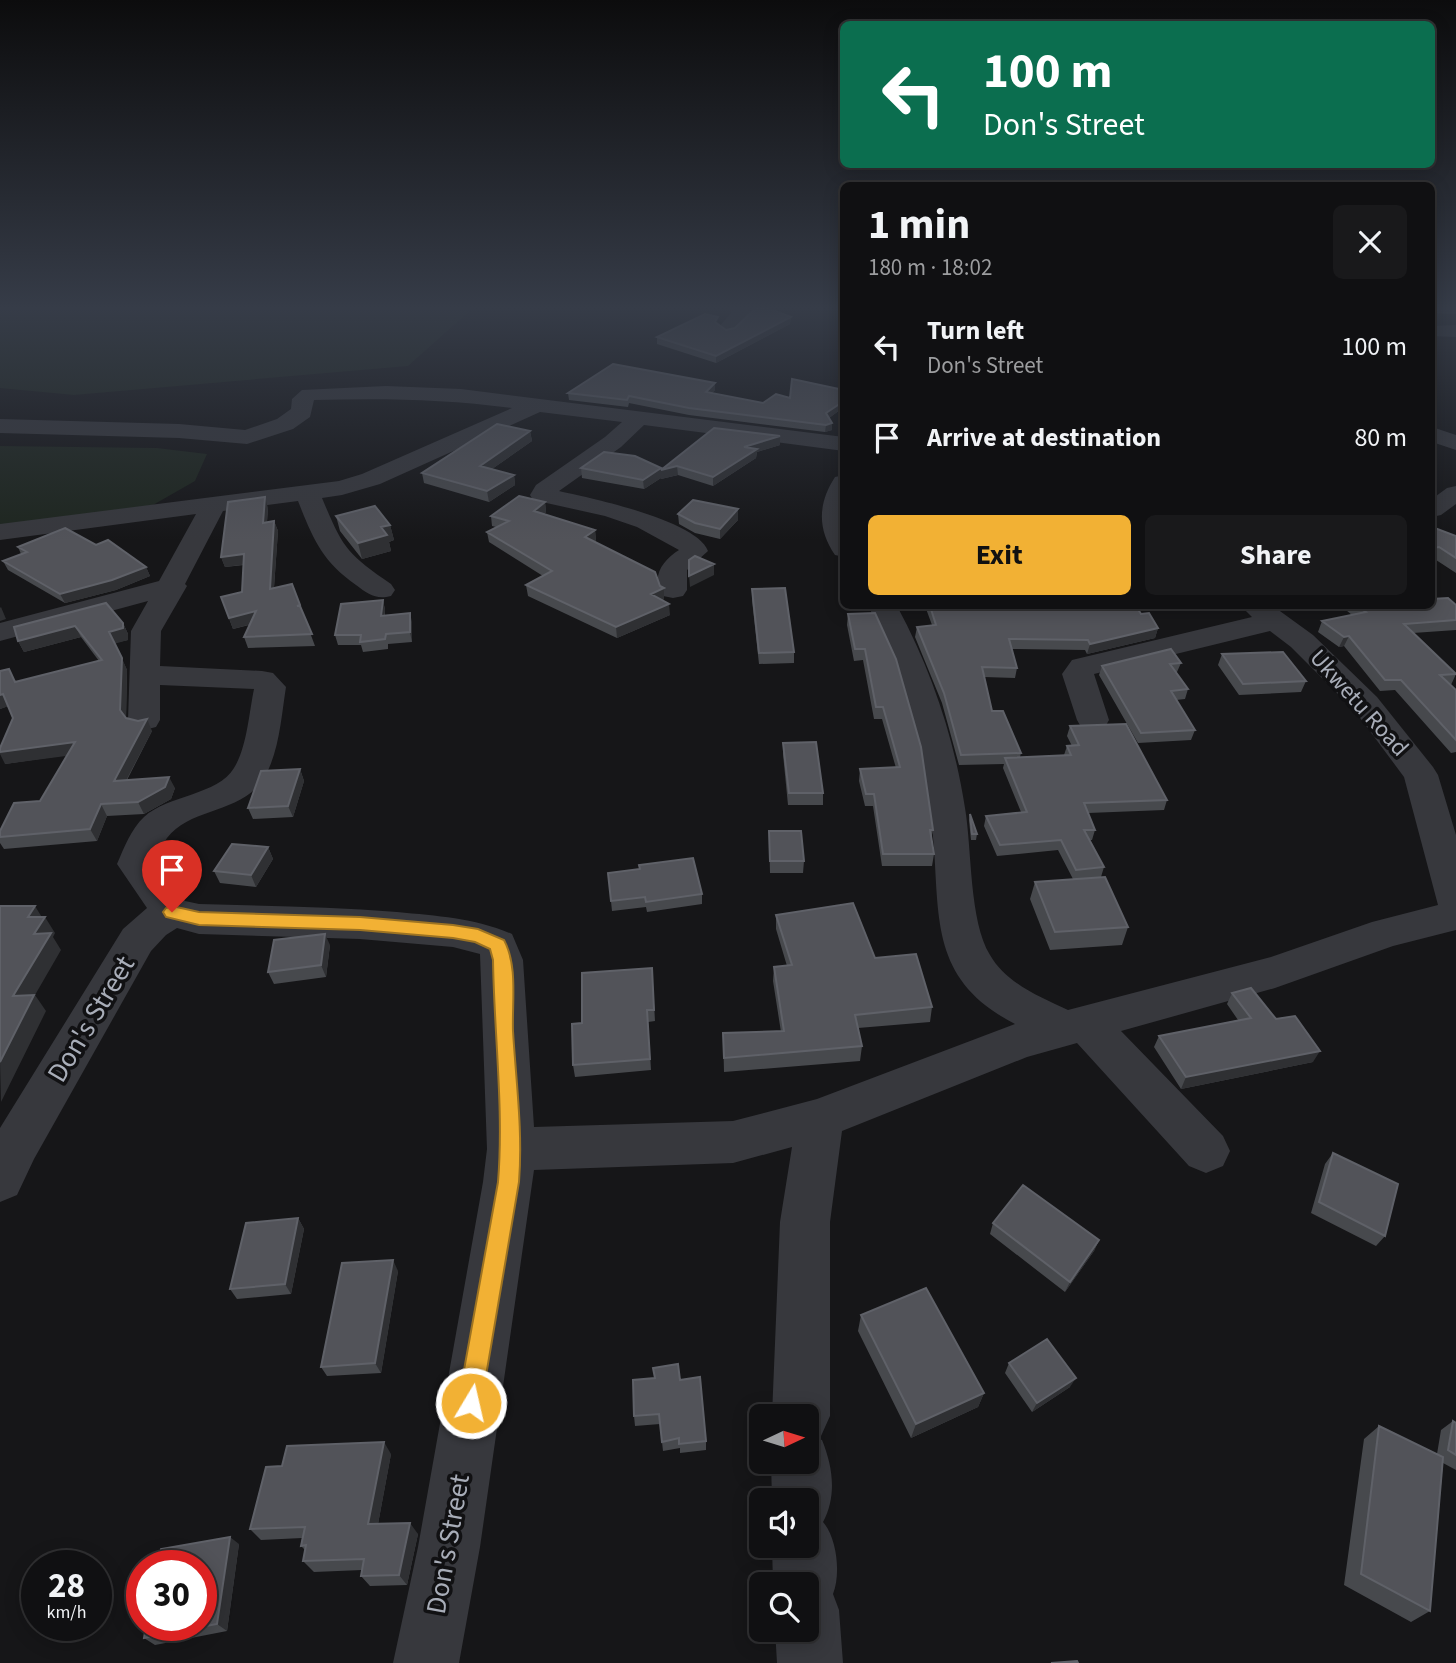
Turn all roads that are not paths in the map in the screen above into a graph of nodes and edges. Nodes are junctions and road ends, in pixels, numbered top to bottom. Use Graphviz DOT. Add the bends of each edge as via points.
graph roads {
  1 [pos="539,404"];
  2 [pos="639,418"];
  3 [pos="0,426"];
  4 [pos="1435,435"];
  5 [pos="840,443"];
  6 [pos="1456,443"];
  7 [pos="840,488"];
  8 [pos="1456,493"];
  9 [pos="308,494"];
  10 [pos="215,503"];
  11 [pos="1435,508"];
  12 [pos="0,532"];
  13 [pos="840,544"];
  14 [pos="173,586"];
  15 [pos="381,590"];
  16 [pos="673,590"];
  17 [pos="885,609"];
  18 [pos="1265,613"];
  19 [pos="0,632"];
  20 [pos="144,675"];
  21 [pos="144,720"];
  22 [pos="1093,720"];
  23 [pos="1456,902"];
  24 [pos="172,912"];
  25 [pos="1456,915"];
  26 [pos="1075,1026"];
  27 [pos="820,1119"];
  28 [pos="511,1149"];
  29 [pos="1206,1152"];
  30 [pos="5,1157"];
  31 [pos="801,1404"];
  32 [pos="809,1642"];
  33 [pos="426,1663"];
  34 [pos="810,1663"];
  1 -- 2 [label="street"];
  1 -- 3 [label="street" via="424,392 315,394 305,397 302,412 285,424 247,437"];
  1 -- 9 [label="street" via="371,479"];
  2 -- 5 [label="street"];
  2 -- 16 [label="street" via="542,495 611,510 694,547 670,572"];
  4 -- 6 [label="street"];
  7 -- 13 [label="street" via="833,523"];
  8 -- 11 [label="street"];
  9 -- 10 [label="street"];
  9 -- 15 [label="street" via="328,543 345,565"];
  10 -- 12 [label="street"];
  10 -- 14 [label="street"];
  14 -- 19 [label="street"];
  14 -- 20 [label="street" via="146,631"];
  17 -- 26 [label="street" via="905,646 936,744 951,835 957,916 968,956 988,984 1012,1003"];
  18 -- 22 [label="street" via="1083,667 1078,674"];
  18 -- 23 [label="street, Ukwetu Road" via="1302,641 1366,704 1421,775"];
  20 -- 21 [label="street"];
  20 -- 24 [label="street" via="242,678 262,680 270,687 249,774 235,788 157,826 144,844 136,864"];
  24 -- 28 [label="street, Don's Street" via="199,919 453,932 498,945"];
  24 -- 30 [label="street, Don's Street" via="137,940"];
  25 -- 26 [label="street"];
  26 -- 27 [label="street" via="1019,1041"];
  26 -- 29 [label="street" via="1139,1078"];
  27 -- 28 [label="street" via="733,1142"];
  27 -- 31 [label="street" via="805,1223"];
  28 -- 33 [label="street, Don's Street" via="449,1546"];
  32 -- 34 [label="street"];
}
